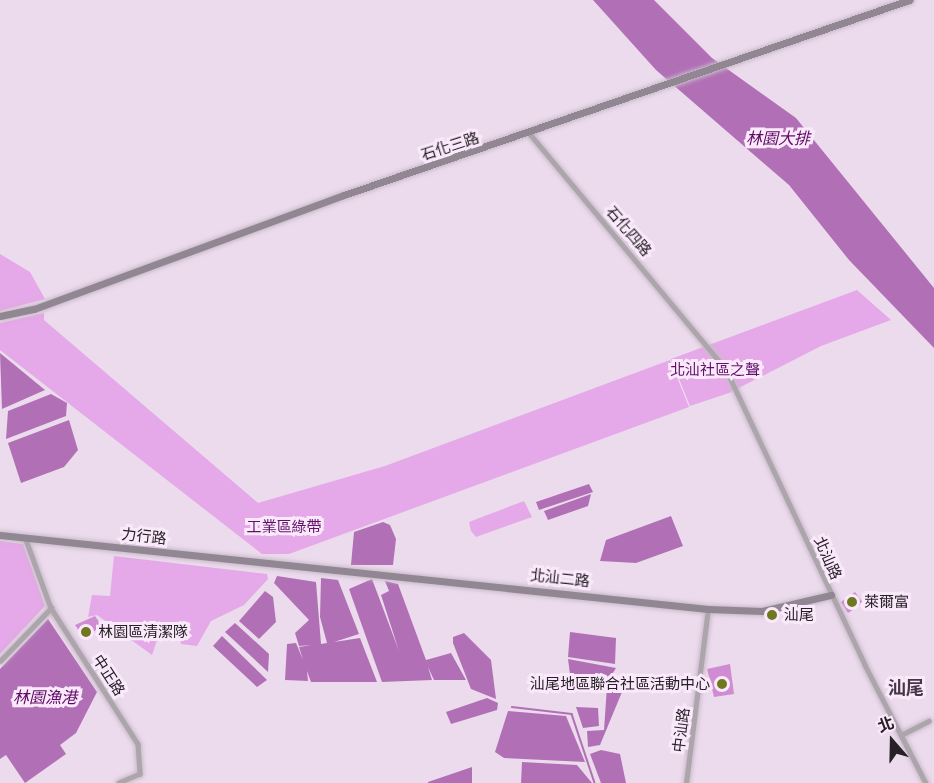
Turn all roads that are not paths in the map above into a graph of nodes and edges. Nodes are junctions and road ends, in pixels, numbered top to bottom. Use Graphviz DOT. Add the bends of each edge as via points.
graph roads {
  1 [pos="909,0"];
  2 [pos="530,134"];
  3 [pos="0,316"];
  4 [pos="707,344"];
  5 [pos="0,535"];
  6 [pos="25,537"];
  7 [pos="285,564"];
  8 [pos="831,595"];
  9 [pos="51,608"];
  10 [pos="708,609"];
  11 [pos="0,661"];
  12 [pos="929,720"];
  13 [pos="901,735"];
  14 [pos="119,783"];
  15 [pos="686,783"];
  16 [pos="926,783"];
  1 -- 2 [label="street, 石化三路"];
  2 -- 3 [label="street, 石化三路" via="344,195 34,309"];
  2 -- 4 [label="street, 石化四路"];
  4 -- 8 [label="street, 北汕路" via="741,398"];
  5 -- 6 [label="street, 力行路"];
  6 -- 7 [label="street, 力行路"];
  6 -- 9 [label="street, 中正路"];
  7 -- 10 [label="street, 北汕二路"];
  8 -- 10 [label="street, 北汕二路" via="762,611"];
  8 -- 13 [label="street, 北汕路"];
  9 -- 11 [label="street"];
  9 -- 14 [label="street, 中正路" via="138,744 140,774"];
  10 -- 15 [label="street, 中汕路"];
  12 -- 13 [label="street"];
  13 -- 16 [label="street, 北汕路"];
}
